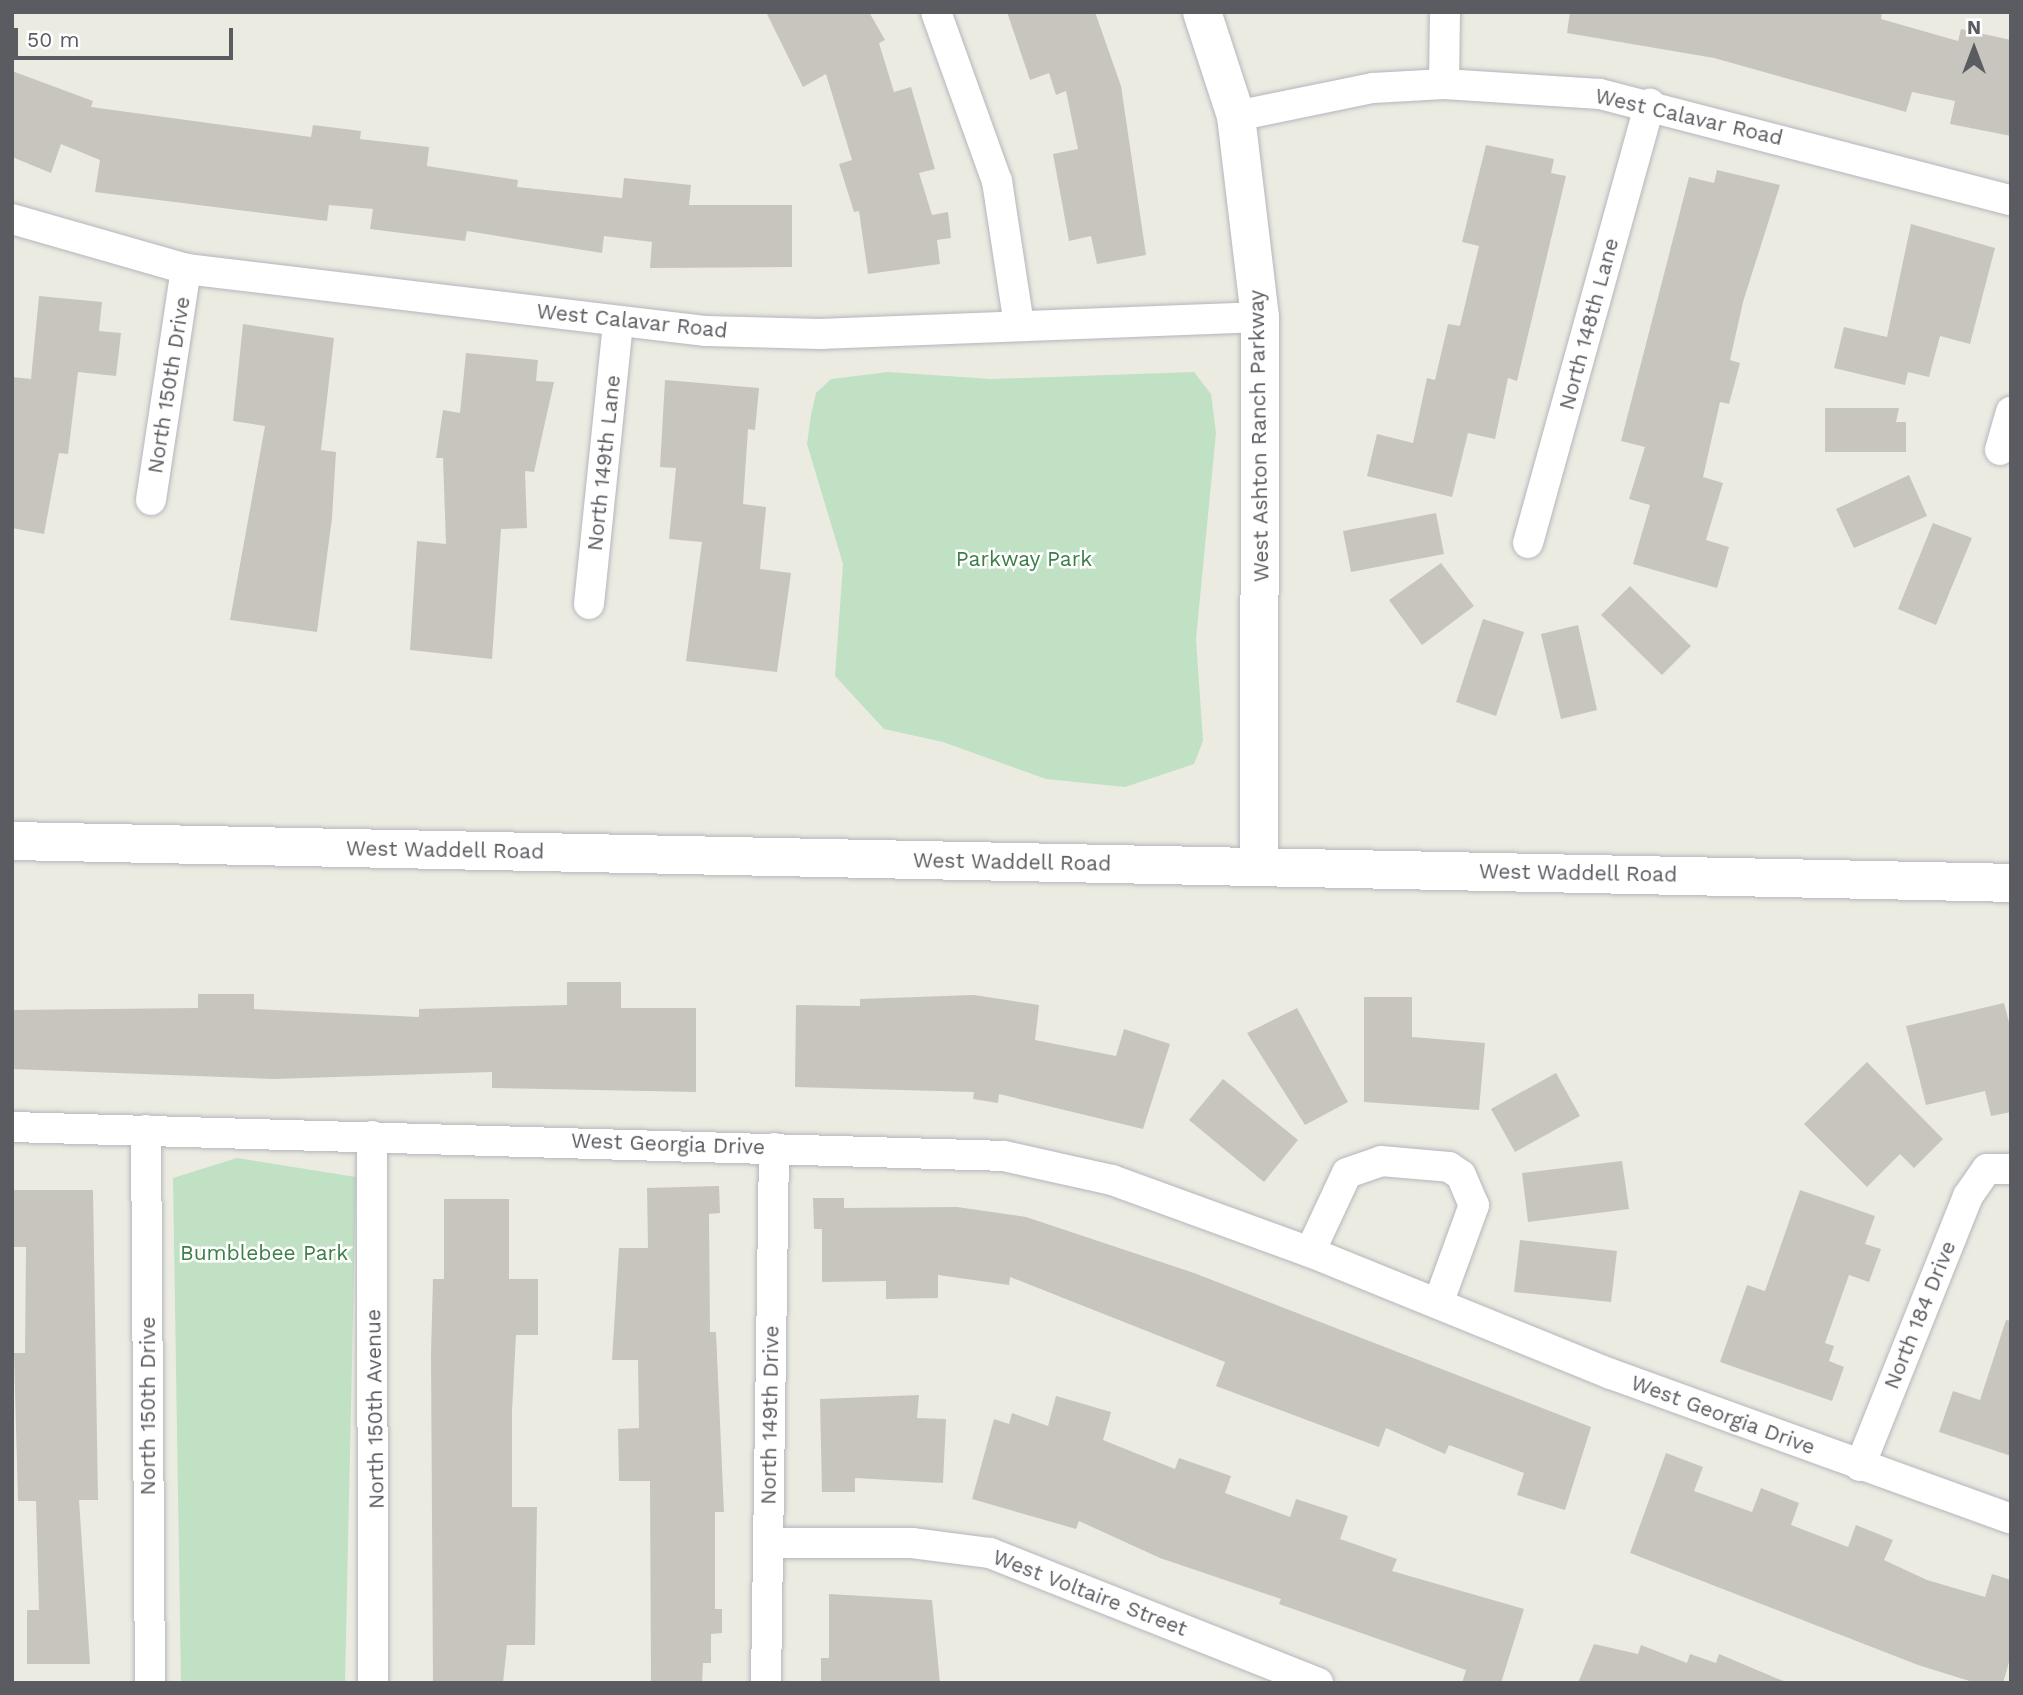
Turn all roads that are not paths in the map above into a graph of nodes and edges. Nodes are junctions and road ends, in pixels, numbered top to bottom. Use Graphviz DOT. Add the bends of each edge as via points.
graph roads {
  1 [pos="936,12"];
  2 [pos="1202,12"];
  3 [pos="1445,12"];
  4 [pos="1444,83"];
  5 [pos="1650,104"];
  6 [pos="1236,116"];
  7 [pos="2011,200"];
  8 [pos="12,219"];
  9 [pos="187,269"];
  10 [pos="1260,317"];
  11 [pos="618,322"];
  12 [pos="1019,325"];
  13 [pos="2011,412"];
  14 [pos="2000,450"];
  15 [pos="151,500"];
  16 [pos="1528,543"];
  17 [pos="589,604"];
  18 [pos="12,841"];
  19 [pos="1259,866"];
  20 [pos="2011,883"];
  21 [pos="12,1127"];
  22 [pos="146,1130"];
  23 [pos="372,1136"];
  24 [pos="774,1148"];
  25 [pos="1999,1169"];
  26 [pos="1310,1252"];
  27 [pos="1438,1304"];
  28 [pos="1860,1466"];
  29 [pos="2011,1519"];
  30 [pos="768,1544"];
  31 [pos="1279,1675"];
  32 [pos="150,1683"];
  33 [pos="373,1683"];
  34 [pos="766,1683"];
  35 [pos="1318,1683"];
  1 -- 12 [label="street" via="998,181"];
  2 -- 6 [label="main road, West Ashton Ranch Parkway"];
  3 -- 4 [label="street"];
  4 -- 5 [label="street, West Calavar Road" via="1600,94"];
  4 -- 6 [label="street, West Calavar Road" via="1373,88"];
  5 -- 7 [label="street, West Calavar Road"];
  5 -- 16 [label="street, North 148th Lane"];
  6 -- 10 [label="main road, West Ashton Ranch Parkway"];
  8 -- 9 [label="street, West Calavar Road"];
  9 -- 11 [label="street, West Calavar Road"];
  9 -- 15 [label="street, North 150th Drive"];
  10 -- 12 [label="street, West Calavar Road"];
  10 -- 19 [label="main road, West Ashton Ranch Parkway"];
  11 -- 12 [label="street, West Calavar Road" via="821,334"];
  11 -- 17 [label="street, North 149th Lane"];
  13 -- 14 [label="street"];
  18 -- 19 [label="main road, West Waddell Road"];
  19 -- 20 [label="main road, West Waddell Road"];
  21 -- 22 [label="street, West Georgia Drive"];
  22 -- 23 [label="street, West Georgia Drive"];
  22 -- 32 [label="street, North 150th Drive"];
  23 -- 24 [label="street, West Georgia Drive"];
  23 -- 33 [label="street, North 150th Avenue"];
  24 -- 26 [label="street, West Georgia Drive" via="1004,1156 1112,1180"];
  24 -- 30 [label="street, North 149th Drive"];
  25 -- 28 [label="street, North 184 Drive" via="1968,1196"];
  26 -- 27 [label="street, West Georgia Drive"];
  26 -- 27 [label="street" via="1347,1173 1381,1161 1449,1167 1461,1175 1474,1205"];
  27 -- 28 [label="street, West Georgia Drive"];
  28 -- 29 [label="street, West Georgia Drive"];
  30 -- 31 [label="street, West Voltaire Street" via="912,1544 990,1553"];
  30 -- 34 [label="street, North 149th Drive"];
  31 -- 35 [label="street, West Voltaire Street"];
}
